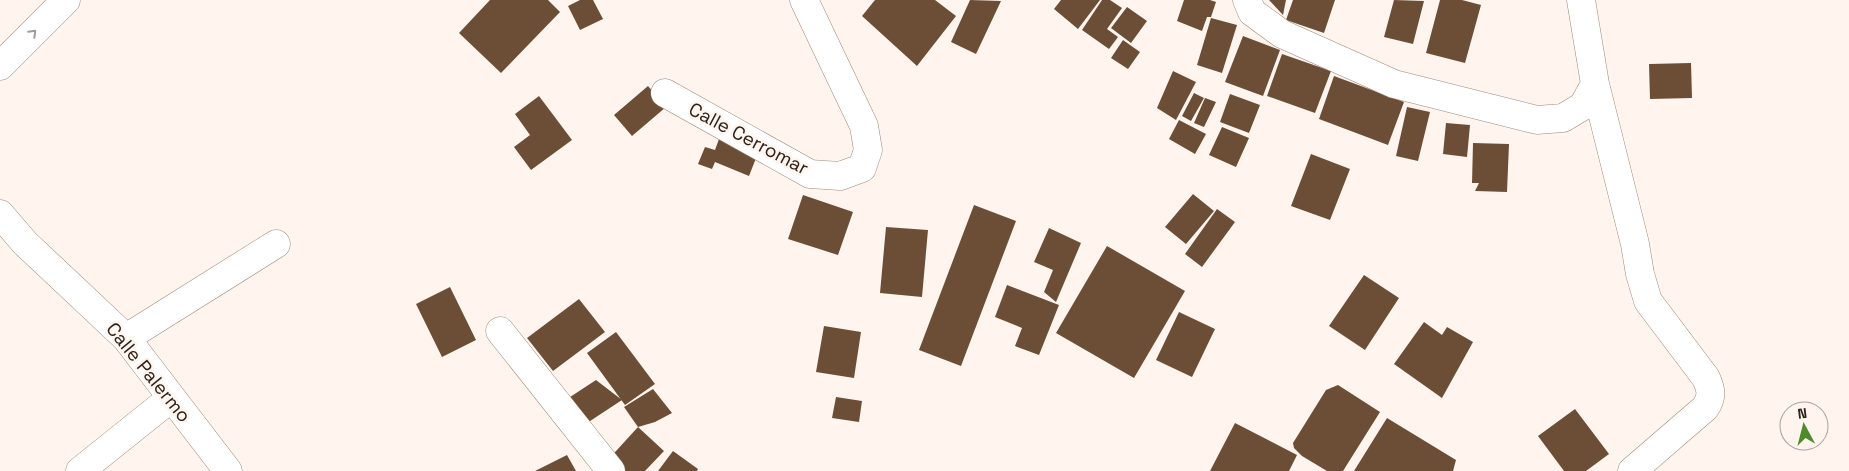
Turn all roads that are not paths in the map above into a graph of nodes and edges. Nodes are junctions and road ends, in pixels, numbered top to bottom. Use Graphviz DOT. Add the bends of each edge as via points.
graph roads {
  1 [pos="66,0"];
  2 [pos="804,0"];
  3 [pos="1247,0"];
  4 [pos="1581,0"];
  5 [pos="0,66"];
  6 [pos="1594,84"];
  7 [pos="665,93"];
  8 [pos="0,214"];
  9 [pos="276,244"];
  10 [pos="500,331"];
  11 [pos="126,338"];
  12 [pos="171,398"];
  13 [pos="80,471"];
  14 [pos="228,471"];
  15 [pos="611,471"];
  16 [pos="1632,471"];
  5 -- 1 [label="main road, one-way"];
  2 -- 7 [label="main road, Calle Cerromar" via="864,126 868,150 862,168 840,176 810,174"];
  3 -- 6 [label="main road" via="1252,12 1282,34 1394,84 1536,120 1563,118 1583,106"];
  4 -- 6 [label="main road"];
  6 -- 16 [label="main road" via="1648,302 1706,378 1711,390 1710,401 1705,408"];
  8 -- 11 [label="main road, Calle Palermo" via="25,243"];
  9 -- 11 [label="main road"];
  10 -- 15 [label="main road"];
  11 -- 12 [label="main road, Calle Palermo"];
  12 -- 13 [label="main road"];
  12 -- 14 [label="main road, Calle Palermo"];
}
